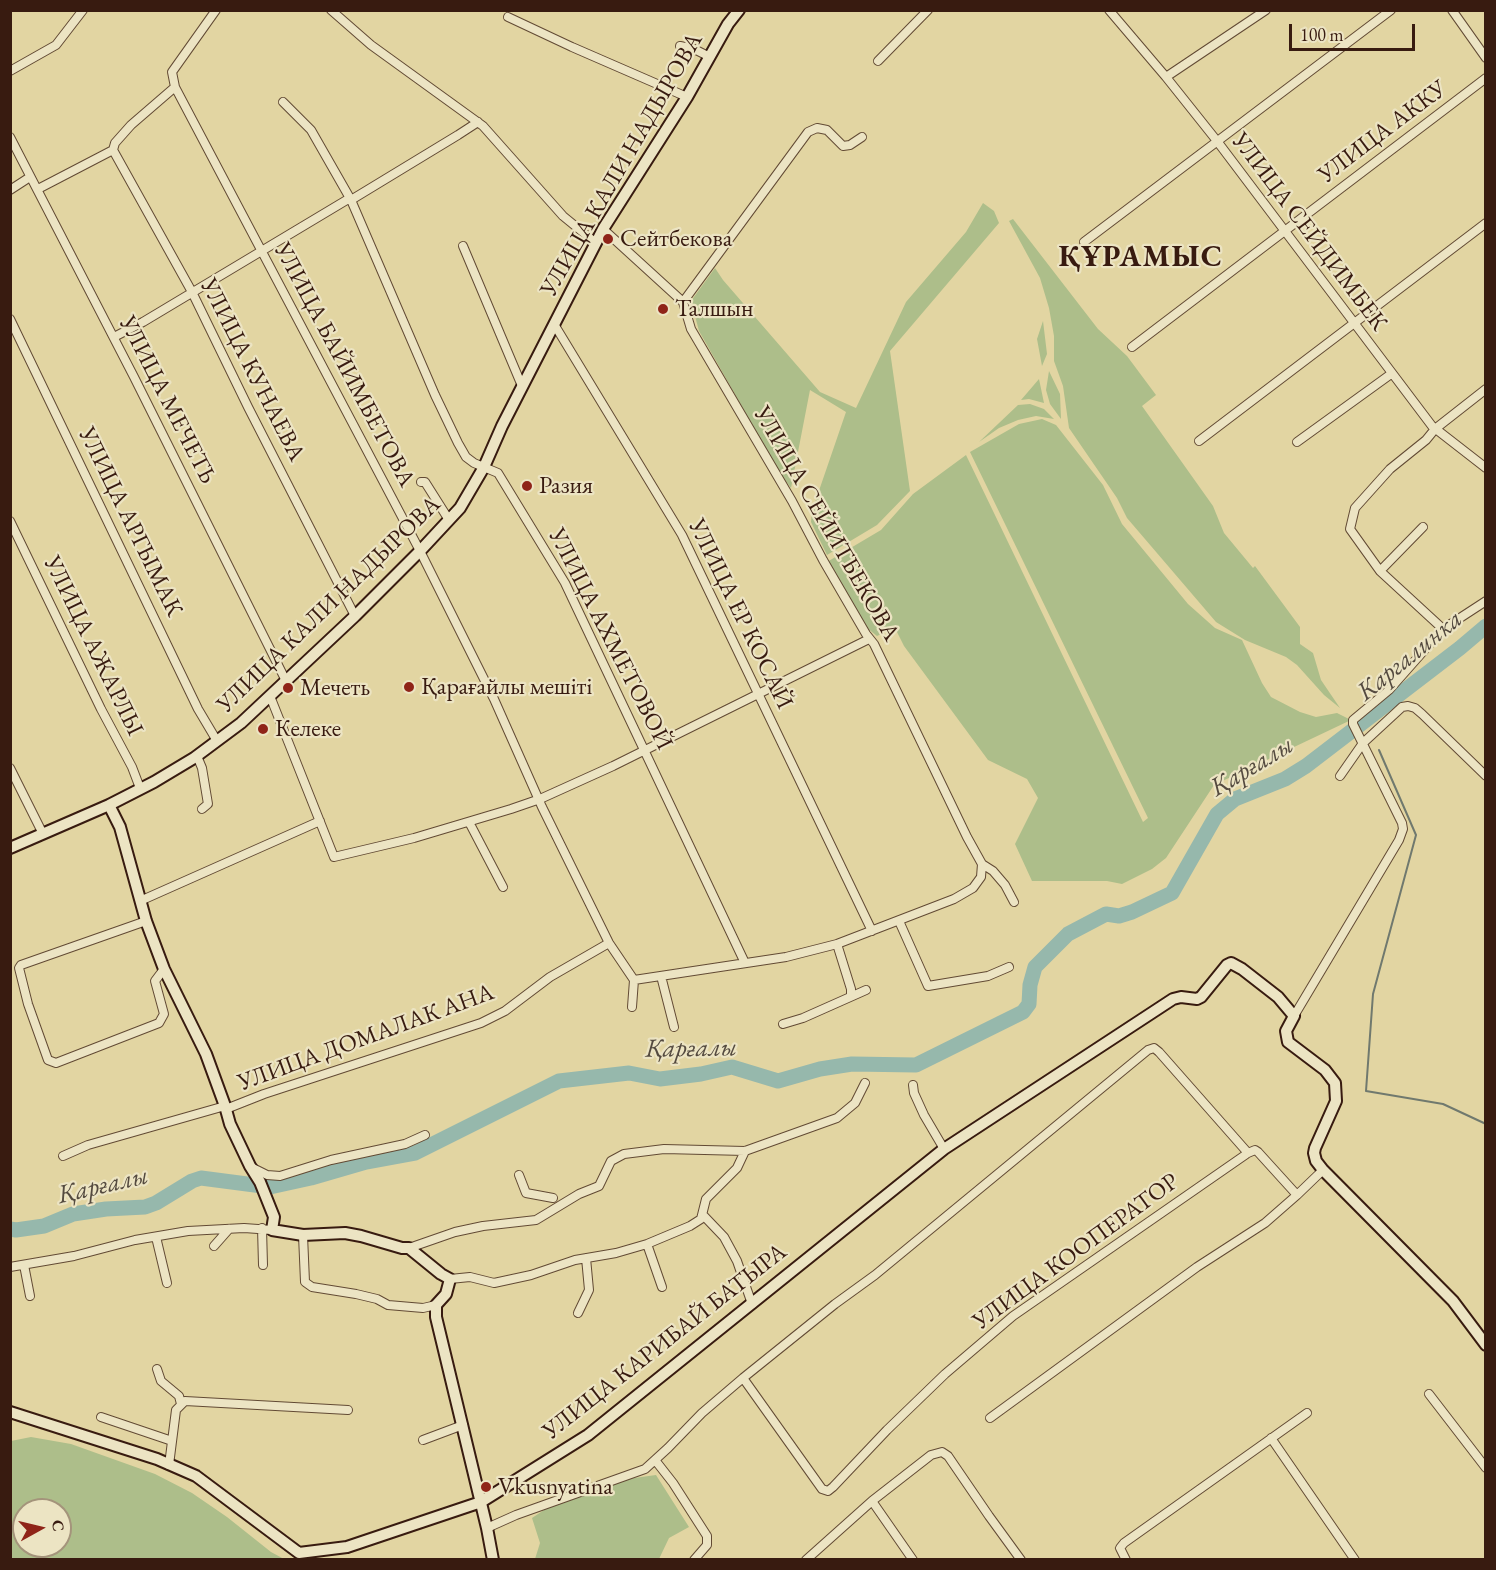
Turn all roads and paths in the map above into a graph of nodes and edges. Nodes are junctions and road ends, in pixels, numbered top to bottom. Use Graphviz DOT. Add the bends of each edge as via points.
graph roads {
  1 [pos="83,10"];
  2 [pos="216,10"];
  3 [pos="331,10"];
  4 [pos="739,10"];
  5 [pos="928,10"];
  6 [pos="1110,10"];
  7 [pos="1266,10"];
  8 [pos="1391,10"];
  9 [pos="1452,10"];
  10 [pos="508,17"];
  11 [pos="680,46"];
  12 [pos="710,57"];
  13 [pos="1485,58"];
  14 [pos="878,61"];
  15 [pos="10,71"];
  16 [pos="1166,77"];
  17 [pos="1485,78"];
  18 [pos="175,87"];
  19 [pos="687,97"];
  20 [pos="283,102"];
  21 [pos="478,122"];
  22 [pos="10,137"];
  23 [pos="862,137"];
  24 [pos="1217,141"];
  25 [pos="114,146"];
  26 [pos="30,177"];
  27 [pos="38,189"];
  28 [pos="10,190"];
  29 [pos="350,199"];
  30 [pos="1485,223"];
  31 [pos="603,229"];
  32 [pos="1284,232"];
  33 [pos="1084,242"];
  34 [pos="596,243"];
  35 [pos="463,246"];
  36 [pos="262,251"];
  37 [pos="192,292"];
  38 [pos="683,302"];
  39 [pos="10,319"];
  40 [pos="554,324"];
  41 [pos="1353,324"];
  42 [pos="114,337"];
  43 [pos="1132,347"];
  44 [pos="1391,374"];
  45 [pos="522,386"];
  46 [pos="1485,389"];
  47 [pos="1435,429"];
  48 [pos="1199,441"];
  49 [pos="1297,442"];
  50 [pos="484,467"];
  51 [pos="1485,468"];
  52 [pos="421,482"];
  53 [pos="449,520"];
  54 [pos="10,521"];
  55 [pos="1423,527"];
  56 [pos="420,551"];
  57 [pos="1380,571"];
  58 [pos="1485,602"];
  59 [pos="355,616"];
  60 [pos="1443,629"];
  61 [pos="869,639"];
  62 [pos="286,681"];
  63 [pos="758,695"];
  64 [pos="270,696"];
  65 [pos="217,741"];
  66 [pos="1363,743"];
  67 [pos="645,750"];
  68 [pos="197,756"];
  69 [pos="10,768"];
  70 [pos="1484,770"];
  71 [pos="1340,776"];
  72 [pos="140,788"];
  73 [pos="540,799"];
  74 [pos="109,805"];
  75 [pos="202,809"];
  76 [pos="320,821"];
  77 [pos="469,822"];
  78 [pos="43,834"];
  79 [pos="10,848"];
  80 [pos="982,864"];
  81 [pos="503,887"];
  82 [pos="140,901"];
  83 [pos="1014,902"];
  84 [pos="146,921"];
  85 [pos="899,921"];
  86 [pos="872,931"];
  87 [pos="609,943"];
  88 [pos="837,944"];
  89 [pos="745,963"];
  90 [pos="1009,966"];
  91 [pos="164,969"];
  92 [pos="662,976"];
  93 [pos="634,980"];
  94 [pos="866,990"];
  95 [pos="851,996"];
  96 [pos="632,1007"];
  97 [pos="1294,1016"];
  98 [pos="783,1024"];
  99 [pos="674,1027"];
  100 [pos="865,1083"];
  101 [pos="914,1085"];
  102 [pos="225,1108"];
  103 [pos="424,1135"];
  104 [pos="944,1149"];
  105 [pos="745,1152"];
  106 [pos="1248,1153"];
  107 [pos="63,1156"];
  108 [pos="250,1166"];
  109 [pos="1323,1170"];
  110 [pos="519,1175"];
  111 [pos="1297,1195"];
  112 [pos="556,1209"];
  113 [pos="703,1215"];
  114 [pos="229,1229"];
  115 [pos="267,1229"];
  116 [pos="303,1235"];
  117 [pos="156,1237"];
  118 [pos="647,1244"];
  119 [pos="214,1245"];
  120 [pos="409,1248"];
  121 [pos="586,1258"];
  122 [pos="24,1265"];
  123 [pos="263,1265"];
  124 [pos="10,1267"];
  125 [pos="450,1279"];
  126 [pos="167,1283"];
  127 [pos="662,1287"];
  128 [pos="30,1296"];
  129 [pos="752,1304"];
  130 [pos="436,1305"];
  131 [pos="578,1313"];
  132 [pos="1485,1345"];
  133 [pos="157,1369"];
  134 [pos="743,1378"];
  135 [pos="1429,1394"];
  136 [pos="181,1404"];
  137 [pos="348,1410"];
  138 [pos="10,1412"];
  139 [pos="1307,1413"];
  140 [pos="101,1417"];
  141 [pos="990,1418"];
  142 [pos="463,1425"];
  143 [pos="1272,1438"];
  144 [pos="423,1440"];
  145 [pos="172,1441"];
  146 [pos="655,1460"];
  147 [pos="169,1465"];
  148 [pos="1485,1468"];
  149 [pos="872,1501"];
  150 [pos="481,1502"];
  151 [pos="487,1528"];
  152 [pos="493,1560"];
  153 [pos="694,1560"];
  154 [pos="806,1560"];
  155 [pos="913,1560"];
  156 [pos="1021,1560"];
  157 [pos="1126,1560"];
  158 [pos="1355,1560"];
  1 -- 15 [label="street" via="56,45"];
  2 -- 18 [label="street" via="172,72"];
  3 -- 21 [label="street" via="371,45"];
  4 -- 12 [label="street, УЛИЦА КАЛИ НАДЫРОВА"];
  5 -- 14 [label="street"];
  6 -- 16 [label="street, УЛИЦА СЕЙДИМБЕК"];
  7 -- 16 [label="street"];
  8 -- 24 [label="street"];
  9 -- 13 [label="street"];
  10 -- 19 [label="street"];
  11 -- 12 [label="street"];
  12 -- 19 [label="street, УЛИЦА КАЛИ НАДЫРОВА"];
  16 -- 24 [label="street, УЛИЦА СЕЙДИМБЕК"];
  17 -- 32 [label="street, УЛИЦА АККУ"];
  18 -- 25 [label="street" via="131,124"];
  18 -- 36 [label="street, УЛИЦА БАЙИМБЕТОВА"];
  19 -- 31 [label="street, УЛИЦА КАЛИ НАДЫРОВА"];
  20 -- 29 [label="street, УЛИЦА АХМЕТОВОЙ" via="311,130"];
  21 -- 29 [label="street"];
  21 -- 34 [label="street" via="563,216"];
  22 -- 26 [label="street, УЛИЦА МЕЧЕТЬ"];
  23 -- 38 [label="street" via="843,146 827,130 817,128 808,132"];
  24 -- 32 [label="street, УЛИЦА СЕЙДИМБЕК"];
  24 -- 33 [label="street"];
  25 -- 27 [label="street"];
  25 -- 37 [label="street, УЛИЦА КУНАЕВА"];
  26 -- 27 [label="street, УЛИЦА МЕЧЕТЬ"];
  26 -- 28 [label="street"];
  27 -- 42 [label="street, УЛИЦА МЕЧЕТЬ"];
  29 -- 36 [label="street"];
  29 -- 50 [label="street, УЛИЦА АХМЕТОВОЙ" via="458,443 466,457"];
  30 -- 41 [label="street"];
  31 -- 34 [label="street, УЛИЦА КАЛИ НАДЫРОВА"];
  31 -- 38 [label="street"];
  32 -- 41 [label="street, УЛИЦА СЕЙДИМБЕК"];
  32 -- 43 [label="street, УЛИЦА АККУ"];
  34 -- 40 [label="street, УЛИЦА КАЛИ НАДЫРОВА"];
  35 -- 45 [label="street"];
  36 -- 37 [label="street"];
  36 -- 56 [label="street, УЛИЦА БАЙИМБЕТОВА"];
  37 -- 42 [label="street"];
  37 -- 59 [label="street, УЛИЦА КУНАЕВА"];
  38 -- 61 [label="street, УЛИЦА СЕЙИТБЕКОВА" via="691,329"];
  39 -- 65 [label="street, УЛИЦА АРГЫМАК"];
  40 -- 45 [label="street, УЛИЦА КАЛИ НАДЫРОВА"];
  40 -- 63 [label="street, УЛИЦА ЕР КОСАЙ" via="682,535"];
  41 -- 44 [label="street, УЛИЦА СЕЙДИМБЕК"];
  41 -- 48 [label="street"];
  42 -- 62 [label="street, УЛИЦА МЕЧЕТЬ"];
  44 -- 47 [label="street, УЛИЦА СЕЙДИМБЕК"];
  44 -- 49 [label="street"];
  45 -- 50 [label="street, УЛИЦА КАЛИ НАДЫРОВА"];
  46 -- 47 [label="street"];
  47 -- 51 [label="street, УЛИЦА СЕЙДИМБЕК"];
  47 -- 57 [label="street" via="1390,469 1355,508 1350,529"];
  50 -- 53 [label="street, УЛИЦА КАЛИ НАДЫРОВА"];
  50 -- 67 [label="street, УЛИЦА АХМЕТОВОЙ" via="498,472 565,583"];
  52 -- 53 [label="street" via="425,482"];
  53 -- 56 [label="street, УЛИЦА КАЛИ НАДЫРОВА"];
  54 -- 72 [label="street, УЛИЦА АЖАРЛЫ"];
  55 -- 57 [label="street"];
  56 -- 59 [label="street, УЛИЦА КАЛИ НАДЫРОВА"];
  56 -- 73 [label="street, УЛИЦА БАЙИМБЕТОВА"];
  57 -- 60 [label="street"];
  58 -- 60 [label="street"];
  59 -- 62 [label="street, УЛИЦА КАЛИ НАДЫРОВА"];
  60 -- 66 [label="street" via="1389,690 1353,720"];
  61 -- 63 [label="street"];
  61 -- 80 [label="street, УЛИЦА СЕЙИТБЕКОВА"];
  62 -- 64 [label="street, УЛИЦА КАЛИ НАДЫРОВА"];
  63 -- 67 [label="street"];
  63 -- 86 [label="street, УЛИЦА ЕР КОСАЙ"];
  64 -- 65 [label="street, УЛИЦА КАЛИ НАДЫРОВА"];
  64 -- 76 [label="street"];
  65 -- 68 [label="street, УЛИЦА КАЛИ НАДЫРОВА"];
  66 -- 70 [label="street" via="1402,707 1408,706"];
  66 -- 71 [label="street"];
  66 -- 97 [label="street" via="1403,829"];
  67 -- 73 [label="street"];
  67 -- 89 [label="street, УЛИЦА АХМЕТОВОЙ"];
  68 -- 72 [label="street, УЛИЦА КАЛИ НАДЫРОВА"];
  68 -- 75 [label="street" via="208,804"];
  69 -- 78 [label="street"];
  72 -- 74 [label="street, УЛИЦА КАЛИ НАДЫРОВА"];
  73 -- 77 [label="street"];
  73 -- 87 [label="street, УЛИЦА БАЙИМБЕТОВА"];
  74 -- 78 [label="street, УЛИЦА КАЛИ НАДЫРОВА"];
  74 -- 82 [label="street" via="120,827"];
  76 -- 77 [label="street" via="334,857"];
  76 -- 82 [label="street"];
  77 -- 81 [label="street"];
  78 -- 79 [label="street, УЛИЦА КАЛИ НАДЫРОВА"];
  80 -- 83 [label="street" via="1005,885"];
  80 -- 85 [label="street" via="981,877 973,888"];
  82 -- 84 [label="street"];
  84 -- 91 [label="street"];
  84 -- 91 [label="street" via="21,965 28,1004 48,1060 56,1063 159,1023 164,1014 155,981"];
  85 -- 86 [label="street"];
  85 -- 90 [label="street" via="928,986 988,976"];
  86 -- 88 [label="street"];
  87 -- 93 [label="street, УЛИЦА БАЙИМБЕТОВА"];
  87 -- 102 [label="street, УЛИЦА ДОМАЛАК АНА" via="481,1023"];
  88 -- 89 [label="street"];
  88 -- 95 [label="street"];
  89 -- 92 [label="street"];
  91 -- 102 [label="street" via="206,1054"];
  92 -- 93 [label="street"];
  92 -- 99 [label="street"];
  93 -- 96 [label="street"];
  94 -- 95 [label="street"];
  95 -- 98 [label="street"];
  97 -- 104 [label="street, УЛИЦА КАРИБАЙ БАТЫРА" via="1278,997 1230,963 1201,997 1173,999"];
  97 -- 109 [label="street" via="1286,1030 1288,1042 1325,1070 1335,1083 1335,1101 1314,1153"];
  100 -- 105 [label="street" via="855,1103 837,1119"];
  101 -- 104 [label="street" via="924,1115"];
  102 -- 107 [label="street, УЛИЦА ДОМАЛАК АНА" via="88,1145"];
  102 -- 108 [label="street"];
  103 -- 108 [label="street" via="405,1144 279,1176"];
  104 -- 129 [label="street, УЛИЦА КАРИБАЙ БАТЫРА"];
  105 -- 112 [label="street" via="664,1149 624,1154 610,1161 599,1186"];
  105 -- 113 [label="street" via="737,1168 706,1199"];
  106 -- 111 [label="street" via="1258,1152"];
  106 -- 134 [label="street" via="1159,1052 1154,1048 1148,1050 875,1275"];
  106 -- 134 [label="street, УЛИЦА КООПЕРАТОР" via="1013,1316 945,1374 828,1491 822,1489"];
  108 -- 115 [label="street" via="274,1217"];
  109 -- 111 [label="street"];
  109 -- 132 [label="street" via="1453,1301"];
  110 -- 112 [label="street" via="523,1190 552,1195"];
  111 -- 141 [label="street" via="1265,1223 1197,1267"];
  112 -- 120 [label="street" via="536,1220 455,1232"];
  113 -- 118 [label="street" via="690,1226"];
  113 -- 129 [label="street" via="724,1237"];
  114 -- 115 [label="street"];
  114 -- 117 [label="street"];
  114 -- 119 [label="street"];
  115 -- 116 [label="street"];
  115 -- 123 [label="street"];
  116 -- 120 [label="street" via="345,1233"];
  116 -- 130 [label="street" via="305,1282 312,1287 356,1294 388,1305"];
  117 -- 122 [label="street"];
  117 -- 126 [label="street"];
  118 -- 121 [label="street"];
  118 -- 127 [label="street"];
  120 -- 125 [label="street"];
  121 -- 125 [label="street" via="494,1283 470,1276"];
  121 -- 131 [label="street" via="589,1290"];
  122 -- 124 [label="street"];
  122 -- 128 [label="street"];
  125 -- 130 [label="street" via="446,1294"];
  129 -- 150 [label="street, УЛИЦА КАРИБАЙ БАТЫРА" via="588,1435"];
  130 -- 142 [label="street" via="439,1336"];
  133 -- 136 [label="street" via="161,1381"];
  134 -- 146 [label="street"];
  135 -- 148 [label="street"];
  136 -- 137 [label="street" via="185,1401"];
  136 -- 145 [label="street"];
  138 -- 147 [label="street, УЛИЦА КАРИБАЙ БАТЫРА"];
  139 -- 143 [label="street"];
  140 -- 145 [label="street"];
  142 -- 144 [label="street"];
  142 -- 150 [label="street"];
  143 -- 157 [label="street" via="1124,1543 1120,1548"];
  143 -- 158 [label="street"];
  145 -- 147 [label="street"];
  146 -- 151 [label="street" via="645,1468"];
  146 -- 153 [label="street" via="707,1536 707,1545"];
  147 -- 150 [label="street, УЛИЦА КАРИБАЙ БАТЫРА" via="196,1476 299,1553 347,1547"];
  149 -- 154 [label="street"];
  149 -- 155 [label="street"];
  149 -- 156 [label="street" via="931,1455 942,1452"];
  150 -- 151 [label="street"];
  151 -- 152 [label="street"];
}
